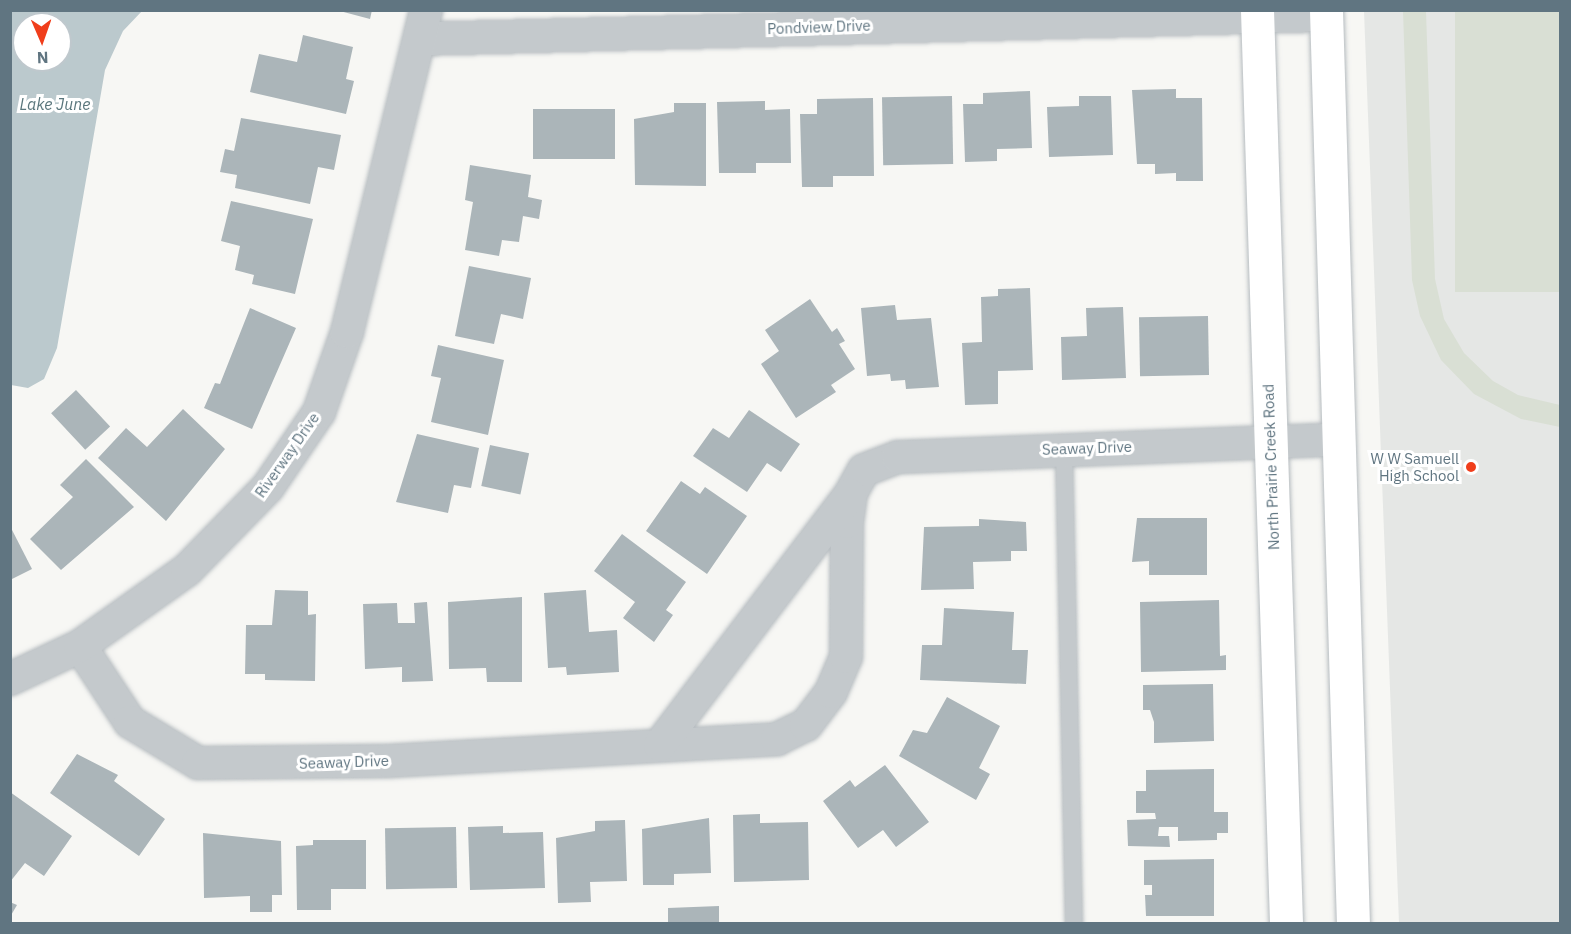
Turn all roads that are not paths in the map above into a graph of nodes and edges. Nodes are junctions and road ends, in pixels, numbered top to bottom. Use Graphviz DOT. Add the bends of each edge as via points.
graph roads {
  1 [pos="1257,12"];
  2 [pos="1326,13"];
  3 [pos="423,25"];
  4 [pos="1339,439"];
  5 [pos="1270,440"];
  6 [pos="1064,448"];
  7 [pos="851,493"];
  8 [pos="80,646"];
  9 [pos="10,680"];
  10 [pos="660,745"];
  11 [pos="1074,924"];
  12 [pos="1286,924"];
  13 [pos="1353,924"];
  1 -- 2 [label="street, Pondview Drive"];
  1 -- 3 [label="street, Pondview Drive"];
  1 -- 5 [label="main road, North Prairie Creek Road"];
  2 -- 4 [label="main road"];
  3 -- 8 [label="street, Riverway Drive" via="346,332 319,412 268,488 187,570"];
  4 -- 5 [label="street, Seaway Drive"];
  4 -- 13 [label="main road"];
  5 -- 6 [label="street, Seaway Drive"];
  5 -- 12 [label="main road, North Prairie Creek Road"];
  6 -- 7 [label="street, Seaway Drive" via="898,457 864,470"];
  6 -- 11 [label="lane"];
  7 -- 10 [label="street, Seaway Drive"];
  7 -- 10 [label="street, Seaway Drive" via="846,657 831,692 806,724 777,740"];
  8 -- 9 [label="street, Riverway Drive"];
  8 -- 10 [label="street, Seaway Drive" via="130,722 198,763 365,762"];
}
